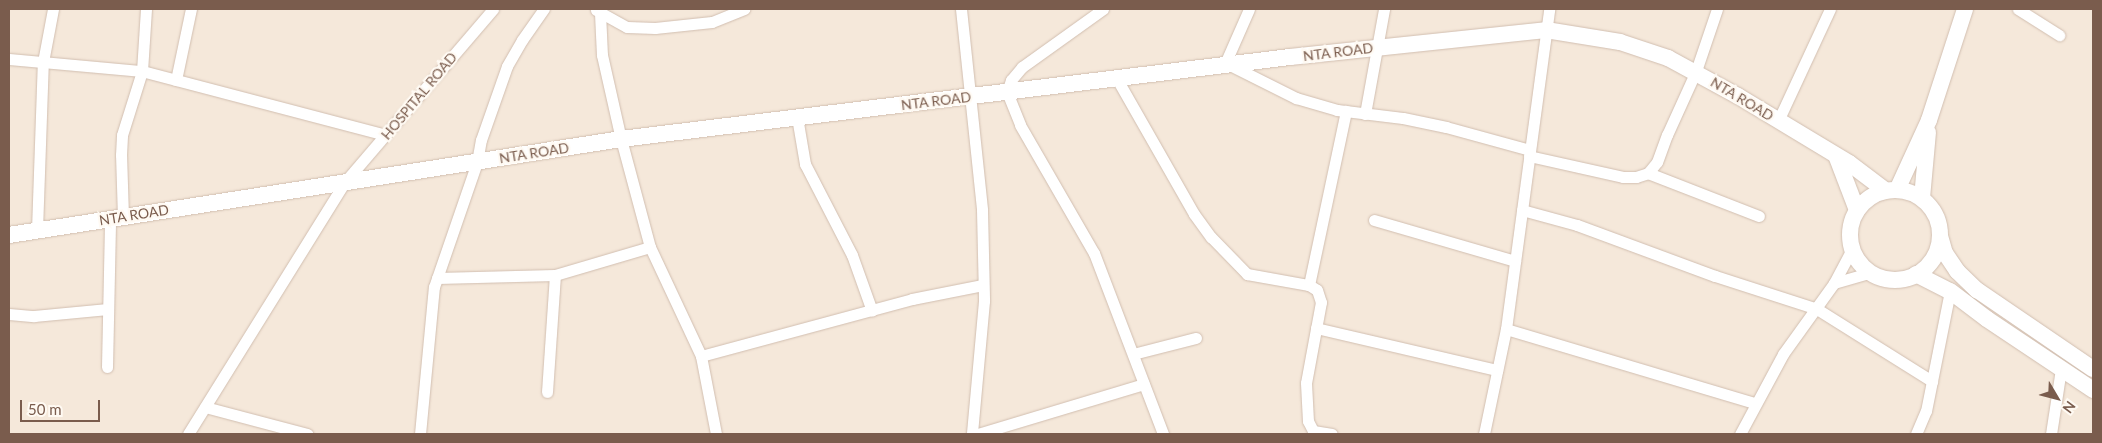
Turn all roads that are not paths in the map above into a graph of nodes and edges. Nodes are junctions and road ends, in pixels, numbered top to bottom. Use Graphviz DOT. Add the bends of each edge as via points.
graph roads {
  1 [pos="53,9"];
  2 [pos="146,9"];
  3 [pos="191,9"];
  4 [pos="493,9"];
  5 [pos="544,9"];
  6 [pos="745,9"];
  7 [pos="961,9"];
  8 [pos="1103,9"];
  9 [pos="1249,9"];
  10 [pos="1384,9"];
  11 [pos="1549,9"];
  12 [pos="1718,9"];
  13 [pos="1830,9"];
  14 [pos="1965,9"];
  15 [pos="2018,9"];
  16 [pos="597,11"];
  17 [pos="1546,30"];
  18 [pos="2059,35"];
  19 [pos="1378,47"];
  20 [pos="9,59"];
  21 [pos="43,62"];
  22 [pos="1228,66"];
  23 [pos="142,71"];
  24 [pos="1696,71"];
  25 [pos="176,80"];
  26 [pos="1117,80"];
  27 [pos="1007,92"];
  28 [pos="971,98"];
  29 [pos="1346,111"];
  30 [pos="1365,114"];
  31 [pos="797,117"];
  32 [pos="1929,120"];
  33 [pos="1778,121"];
  34 [pos="386,135"];
  35 [pos="621,139"];
  36 [pos="1530,153"];
  37 [pos="1837,158"];
  38 [pos="477,162"];
  39 [pos="1648,173"];
  40 [pos="344,183"];
  41 [pos="1891,190"];
  42 [pos="1922,198"];
  43 [pos="1522,210"];
  44 [pos="1857,210"];
  45 [pos="1759,216"];
  46 [pos="117,218"];
  47 [pos="1374,220"];
  48 [pos="37,230"];
  49 [pos="9,235"];
  50 [pos="1940,236"];
  51 [pos="650,247"];
  52 [pos="1852,249"];
  53 [pos="1515,261"];
  54 [pos="1870,273"];
  55 [pos="1916,274"];
  56 [pos="555,275"];
  57 [pos="437,278"];
  58 [pos="1834,283"];
  59 [pos="984,285"];
  60 [pos="1309,285"];
  61 [pos="1950,291"];
  62 [pos="108,309"];
  63 [pos="1817,309"];
  64 [pos="872,311"];
  65 [pos="9,314"];
  66 [pos="1316,328"];
  67 [pos="1506,329"];
  68 [pos="1196,338"];
  69 [pos="1133,354"];
  70 [pos="701,356"];
  71 [pos="107,367"];
  72 [pos="2061,369"];
  73 [pos="2093,369"];
  74 [pos="1497,370"];
  75 [pos="1932,381"];
  76 [pos="1144,384"];
  77 [pos="2093,390"];
  78 [pos="547,392"];
  79 [pos="1755,403"];
  80 [pos="205,407"];
  81 [pos="299,433"];
  82 [pos="188,434"];
  83 [pos="420,434"];
  84 [pos="716,434"];
  85 [pos="972,434"];
  86 [pos="978,434"];
  87 [pos="1163,434"];
  88 [pos="1332,434"];
  89 [pos="1484,434"];
  90 [pos="1740,434"];
  91 [pos="1916,434"];
  92 [pos="2051,434"];
  1 -- 21 [label="street"];
  2 -- 23 [label="street"];
  3 -- 25 [label="street"];
  4 -- 34 [label="street, HOSPITAL ROAD"];
  5 -- 38 [label="street" via="507,66 481,140"];
  6 -- 16 [label="street" via="712,22 656,28 627,27"];
  7 -- 28 [label="street"];
  8 -- 27 [label="street" via="1022,67 1011,80"];
  9 -- 22 [label="street"];
  10 -- 19 [label="street"];
  11 -- 17 [label="street"];
  12 -- 24 [label="street"];
  13 -- 33 [label="street"];
  14 -- 32 [label="street"];
  15 -- 18 [label="street"];
  16 -- 35 [label="street" via="602,55"];
  17 -- 19 [label="street, NTA ROAD"];
  17 -- 24 [label="street, NTA ROAD" via="1620,42"];
  17 -- 36 [label="street"];
  19 -- 22 [label="street, NTA ROAD"];
  19 -- 30 [label="street"];
  20 -- 21 [label="street"];
  21 -- 23 [label="street"];
  21 -- 48 [label="street"];
  22 -- 26 [label="street, NTA ROAD"];
  22 -- 29 [label="street" via="1296,98"];
  23 -- 25 [label="street"];
  23 -- 46 [label="street" via="122,135"];
  24 -- 33 [label="street, NTA ROAD"];
  24 -- 39 [label="street" via="1657,162"];
  25 -- 34 [label="street"];
  26 -- 27 [label="street, NTA ROAD"];
  26 -- 60 [label="street" via="1194,214 1211,237 1247,274"];
  27 -- 28 [label="street, NTA ROAD"];
  27 -- 69 [label="street" via="1020,125 1094,252"];
  28 -- 31 [label="street, NTA ROAD"];
  28 -- 59 [label="street" via="982,210"];
  29 -- 30 [label="street"];
  29 -- 60 [label="street"];
  30 -- 36 [label="street" via="1446,127"];
  31 -- 35 [label="street, NTA ROAD"];
  31 -- 64 [label="street" via="805,164 852,255"];
  32 -- 41 [label="street"];
  32 -- 42 [label="street"];
  33 -- 37 [label="street, NTA ROAD"];
  34 -- 40 [label="street, HOSPITAL ROAD"];
  35 -- 38 [label="street, NTA ROAD"];
  35 -- 51 [label="street"];
  36 -- 39 [label="street" via="1623,177"];
  36 -- 43 [label="street"];
  37 -- 41 [label="street, NTA ROAD"];
  37 -- 44 [label="street"];
  38 -- 40 [label="street, NTA ROAD"];
  38 -- 57 [label="street"];
  39 -- 45 [label="street"];
  40 -- 46 [label="street, NTA ROAD"];
  40 -- 80 [label="street, HOSPITAL ROAD"];
  41 -- 42 [label="street" via="1910,192"];
  41 -- 44 [label="street" via="1865,201"];
  42 -- 50 [label="street" via="1935,215"];
  43 -- 53 [label="street"];
  43 -- 63 [label="street" via="1577,225 1715,276"];
  44 -- 52 [label="street" via="1850,229"];
  46 -- 48 [label="street, NTA ROAD"];
  46 -- 62 [label="street"];
  47 -- 53 [label="street"];
  48 -- 49 [label="street, NTA ROAD"];
  50 -- 55 [label="street" via="1933,258"];
  50 -- 73 [label="street" via="1945,254 1977,290"];
  51 -- 56 [label="street"];
  51 -- 70 [label="street"];
  52 -- 54 [label="street" via="1859,263"];
  52 -- 58 [label="street"];
  53 -- 67 [label="street"];
  54 -- 55 [label="street" via="1893,280"];
  54 -- 58 [label="street"];
  55 -- 61 [label="street"];
  56 -- 57 [label="street"];
  56 -- 78 [label="street"];
  57 -- 83 [label="street"];
  58 -- 63 [label="street"];
  59 -- 64 [label="street" via="912,299"];
  59 -- 85 [label="street"];
  60 -- 66 [label="street" via="1317,290 1320,302"];
  61 -- 72 [label="street"];
  61 -- 75 [label="street"];
  62 -- 65 [label="street" via="34,316"];
  62 -- 71 [label="street"];
  63 -- 75 [label="street"];
  63 -- 79 [label="street" via="1784,354"];
  64 -- 70 [label="street"];
  66 -- 74 [label="street"];
  66 -- 88 [label="street" via="1306,383 1308,421 1314,432"];
  67 -- 74 [label="street"];
  67 -- 79 [label="street"];
  68 -- 69 [label="street"];
  69 -- 76 [label="street"];
  70 -- 84 [label="street"];
  72 -- 77 [label="street"];
  72 -- 92 [label="street"];
  74 -- 89 [label="street"];
  75 -- 91 [label="street" via="1926,411"];
  76 -- 86 [label="street"];
  76 -- 87 [label="street"];
  79 -- 90 [label="street"];
  80 -- 81 [label="street"];
  80 -- 82 [label="street, HOSPITAL ROAD"];
}
